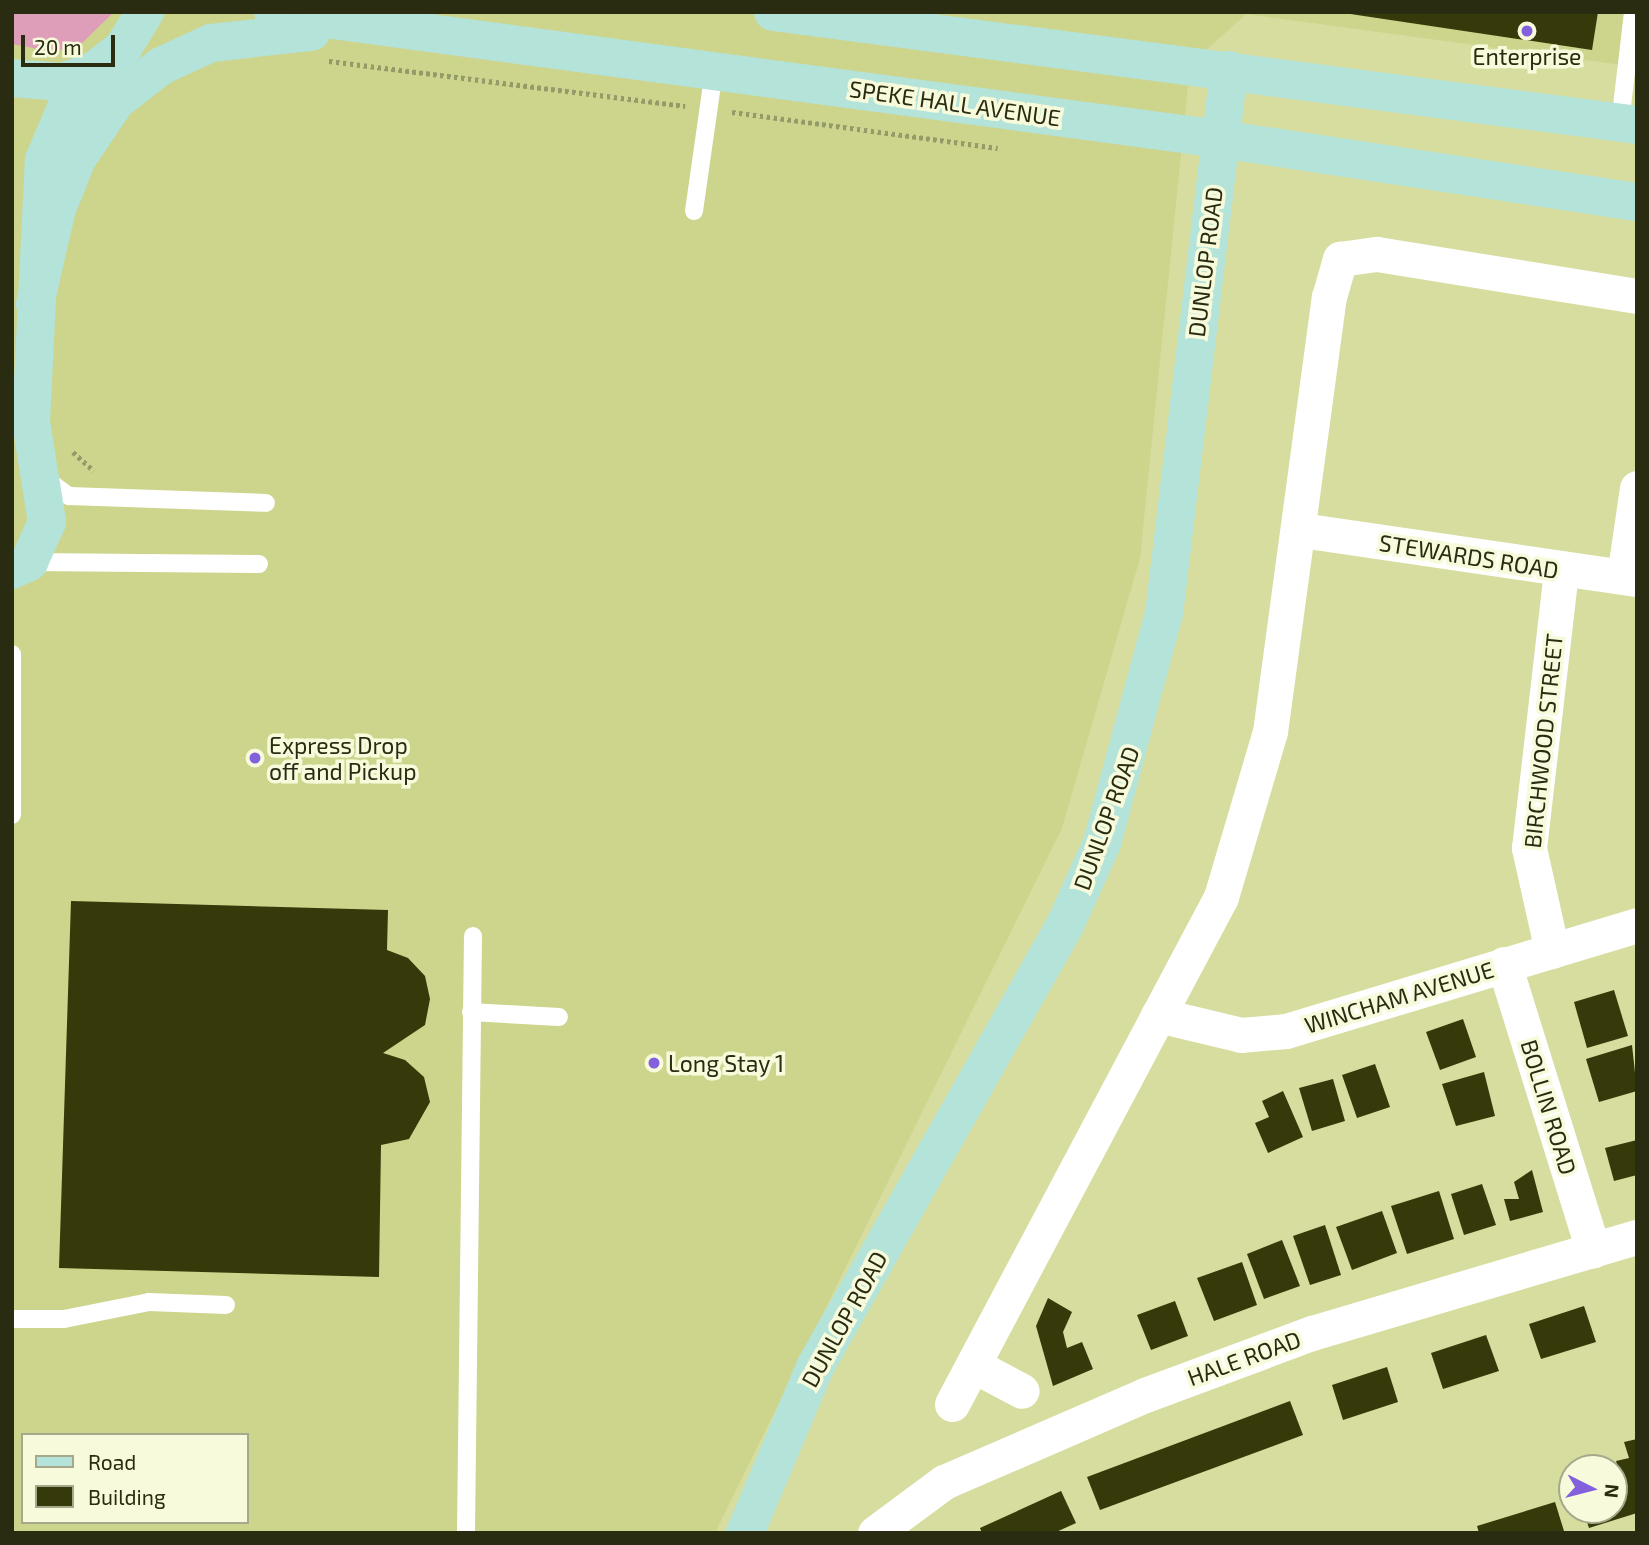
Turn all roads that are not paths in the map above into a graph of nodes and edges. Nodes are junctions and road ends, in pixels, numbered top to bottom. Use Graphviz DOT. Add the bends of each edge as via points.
graph roads {
  1 [pos="273,12"];
  2 [pos="773,12"];
  3 [pos="1633,12"];
  4 [pos="152,14"];
  5 [pos="435,34"];
  6 [pos="95,70"];
  7 [pos="1229,70"];
  8 [pos="713,71"];
  9 [pos="12,78"];
  10 [pos="1628,124"];
  11 [pos="1220,139"];
  12 [pos="1637,202"];
  13 [pos="694,211"];
  14 [pos="1637,296"];
  15 [pos="35,304"];
  16 [pos="41,475"];
  17 [pos="1637,488"];
  18 [pos="266,503"];
  19 [pos="1301,530"];
  20 [pos="258,564"];
  21 [pos="21,566"];
  22 [pos="1560,570"];
  23 [pos="1630,578"];
  24 [pos="12,654"];
  25 [pos="12,815"];
  26 [pos="1637,925"];
  27 [pos="473,936"];
  28 [pos="1552,951"];
  29 [pos="1504,964"];
  30 [pos="471,1012"];
  31 [pos="1158,1015"];
  32 [pos="559,1017"];
  33 [pos="1637,1237"];
  34 [pos="1593,1250"];
  35 [pos="226,1305"];
  36 [pos="12,1319"];
  37 [pos="973,1364"];
  38 [pos="1022,1391"];
  39 [pos="953,1404"];
  40 [pos="466,1533"];
  41 [pos="746,1533"];
  42 [pos="875,1533"];
  1 -- 5 [label="street, SPEKE HALL AVENUE"];
  2 -- 7 [label="street"];
  3 -- 10 [label="lane"];
  4 -- 6 [label="street" via="123,48"];
  5 -- 8 [label="street, SPEKE HALL AVENUE"];
  5 -- 15 [label="street" via="305,32 232,40 186,54 136,82 104,116 76,159 57,209"];
  6 -- 9 [label="street" via="62,82"];
  6 -- 15 [label="street" via="66,108 44,160"];
  7 -- 10 [label="street"];
  7 -- 11 [label="street, DUNLOP ROAD"];
  8 -- 11 [label="street, SPEKE HALL AVENUE"];
  8 -- 13 [label="lane"];
  11 -- 12 [label="street, SPEKE HALL AVENUE"];
  11 -- 41 [label="street, DUNLOP ROAD" via="1164,614 1102,843 1065,925 816,1367"];
  14 -- 19 [label="street" via="1377,254 1340,259 1329,297"];
  15 -- 16 [label="street" via="30,422"];
  16 -- 18 [label="lane" via="69,496"];
  16 -- 21 [label="street" via="47,522"];
  17 -- 23 [label="street"];
  19 -- 22 [label="street, STEWARDS ROAD"];
  19 -- 31 [label="street" via="1270,732 1247,822 1221,897"];
  20 -- 21 [label="lane"];
  22 -- 23 [label="street, STEWARDS ROAD"];
  22 -- 28 [label="street, BIRCHWOOD STREET" via="1529,848"];
  24 -- 25 [label="lane"];
  26 -- 28 [label="street, WINCHAM AVENUE"];
  27 -- 30 [label="lane"];
  28 -- 29 [label="street, WINCHAM AVENUE"];
  29 -- 31 [label="street, WINCHAM AVENUE" via="1286,1031 1241,1035"];
  29 -- 34 [label="street, BOLLIN ROAD"];
  30 -- 32 [label="lane"];
  30 -- 40 [label="lane"];
  31 -- 37 [label="street"];
  33 -- 34 [label="street, HALE ROAD"];
  34 -- 42 [label="street, HALE ROAD" via="1312,1333 1145,1395 944,1482"];
  35 -- 36 [label="lane" via="149,1302 64,1319"];
  37 -- 38 [label="street"];
  37 -- 39 [label="street"];
}
